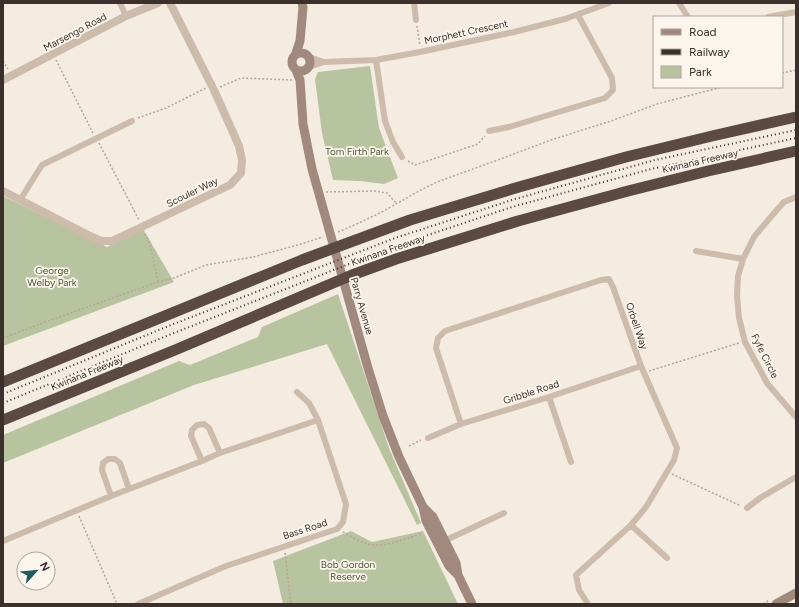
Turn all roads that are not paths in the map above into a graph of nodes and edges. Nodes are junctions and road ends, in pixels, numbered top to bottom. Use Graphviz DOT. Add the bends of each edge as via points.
graph roads {
  1 [pos="120,3"];
  2 [pos="158,3"];
  3 [pos="170,3"];
  4 [pos="414,3"];
  5 [pos="609,3"];
  6 [pos="679,3"];
  7 [pos="304,4"];
  8 [pos="796,12"];
  9 [pos="578,15"];
  10 [pos="126,16"];
  11 [pos="687,16"];
  12 [pos="774,16"];
  13 [pos="416,20"];
  14 [pos="304,54"];
  15 [pos="376,60"];
  16 [pos="324,62"];
  17 [pos="307,68"];
  18 [pos="296,70"];
  19 [pos="3,80"];
  20 [pos="300,80"];
  21 [pos="794,118"];
  22 [pos="132,121"];
  23 [pos="489,131"];
  24 [pos="796,151"];
  25 [pos="402,157"];
  26 [pos="3,191"];
  27 [pos="796,197"];
  28 [pos="20,200"];
  29 [pos="696,252"];
  30 [pos="743,259"];
  31 [pos="641,366"];
  32 [pos="3,382"];
  33 [pos="296,392"];
  34 [pos="549,397"];
  35 [pos="796,417"];
  36 [pos="3,420"];
  37 [pos="318,420"];
  38 [pos="461,424"];
  39 [pos="428,438"];
  40 [pos="220,453"];
  41 [pos="202,461"];
  42 [pos="571,462"];
  43 [pos="796,476"];
  44 [pos="129,489"];
  45 [pos="111,496"];
  46 [pos="423,507"];
  47 [pos="747,508"];
  48 [pos="504,513"];
  49 [pos="631,524"];
  50 [pos="3,540"];
  51 [pos="441,542"];
  52 [pos="668,558"];
  53 [pos="796,593"];
  54 [pos="138,604"];
  55 [pos="472,604"];
  56 [pos="588,604"];
  57 [pos="776,604"];
  1 -- 10 [label="street"];
  2 -- 10 [label="street, Marsengo Road"];
  3 -- 28 [label="street, Scouler Way" via="239,146 242,160 240,173 230,185 112,242 101,241 83,233"];
  4 -- 13 [label="street"];
  5 -- 9 [label="street, Morphett Crescent"];
  6 -- 11 [label="street"];
  7 -- 14 [label="main road, Parry Avenue" via="300,41"];
  8 -- 12 [label="street"];
  9 -- 15 [label="street, Morphett Crescent" via="514,32"];
  9 -- 23 [label="street" via="612,78 613,90 605,98"];
  10 -- 19 [label="street, Marsengo Road"];
  14 -- 16 [label="street, Morphett Crescent"];
  14 -- 17 [label="main road, Parry Avenue" via="310,62"];
  14 -- 18 [label="main road, Parry Avenue" via="292,58"];
  15 -- 16 [label="street, Morphett Crescent"];
  15 -- 25 [label="street" via="385,122"];
  16 -- 17 [label="street, Morphett Crescent"];
  17 -- 18 [label="main road"];
  17 -- 20 [label="main road"];
  18 -- 20 [label="main road, Parry Avenue"];
  20 -- 46 [label="main road, Parry Avenue" via="303,124 312,169 368,368 399,457"];
  21 -- 32 [label="highway, Kwinana Freeway" via="626,157 410,220 302,260"];
  22 -- 28 [label="street" via="42,165"];
  24 -- 36 [label="highway, Kwinana Freeway" via="628,191 518,221 396,259"];
  26 -- 28 [label="street, Scouler Way"];
  27 -- 30 [label="street, Fyfe Circle" via="784,202 769,219 754,237"];
  29 -- 30 [label="street"];
  30 -- 35 [label="street, Fyfe Circle" via="738,276 737,296 745,342 767,383"];
  31 -- 34 [label="street, Gribble Road"];
  31 -- 38 [label="street, Orbell Way" via="613,287 609,279 601,280 445,331 438,338 436,348"];
  31 -- 49 [label="street, Orbell Way" via="678,448 674,460 646,507"];
  33 -- 37 [label="street, Bass Road" via="309,403"];
  34 -- 38 [label="street, Gribble Road"];
  34 -- 42 [label="street"];
  37 -- 40 [label="street"];
  37 -- 54 [label="street, Bass Road" via="346,504 343,522 337,528 226,566"];
  38 -- 39 [label="street, Gribble Road"];
  40 -- 41 [label="street"];
  40 -- 41 [label="street" via="210,428 204,424 197,425 191,436"];
  41 -- 44 [label="street"];
  43 -- 47 [label="street"];
  44 -- 45 [label="street"];
  44 -- 45 [label="street" via="120,463 115,459 108,459 103,463 102,470"];
  45 -- 50 [label="street"];
  46 -- 51 [label="main road, Parry Avenue" via="429,528"];
  46 -- 51 [label="main road, Parry Avenue" via="433,517"];
  48 -- 51 [label="street"];
  49 -- 52 [label="street"];
  49 -- 56 [label="street, Orbell Way" via="576,575 579,590"];
  51 -- 55 [label="main road, Parry Avenue" via="456,563 458,575"];
  53 -- 57 [label="main road"];
}
